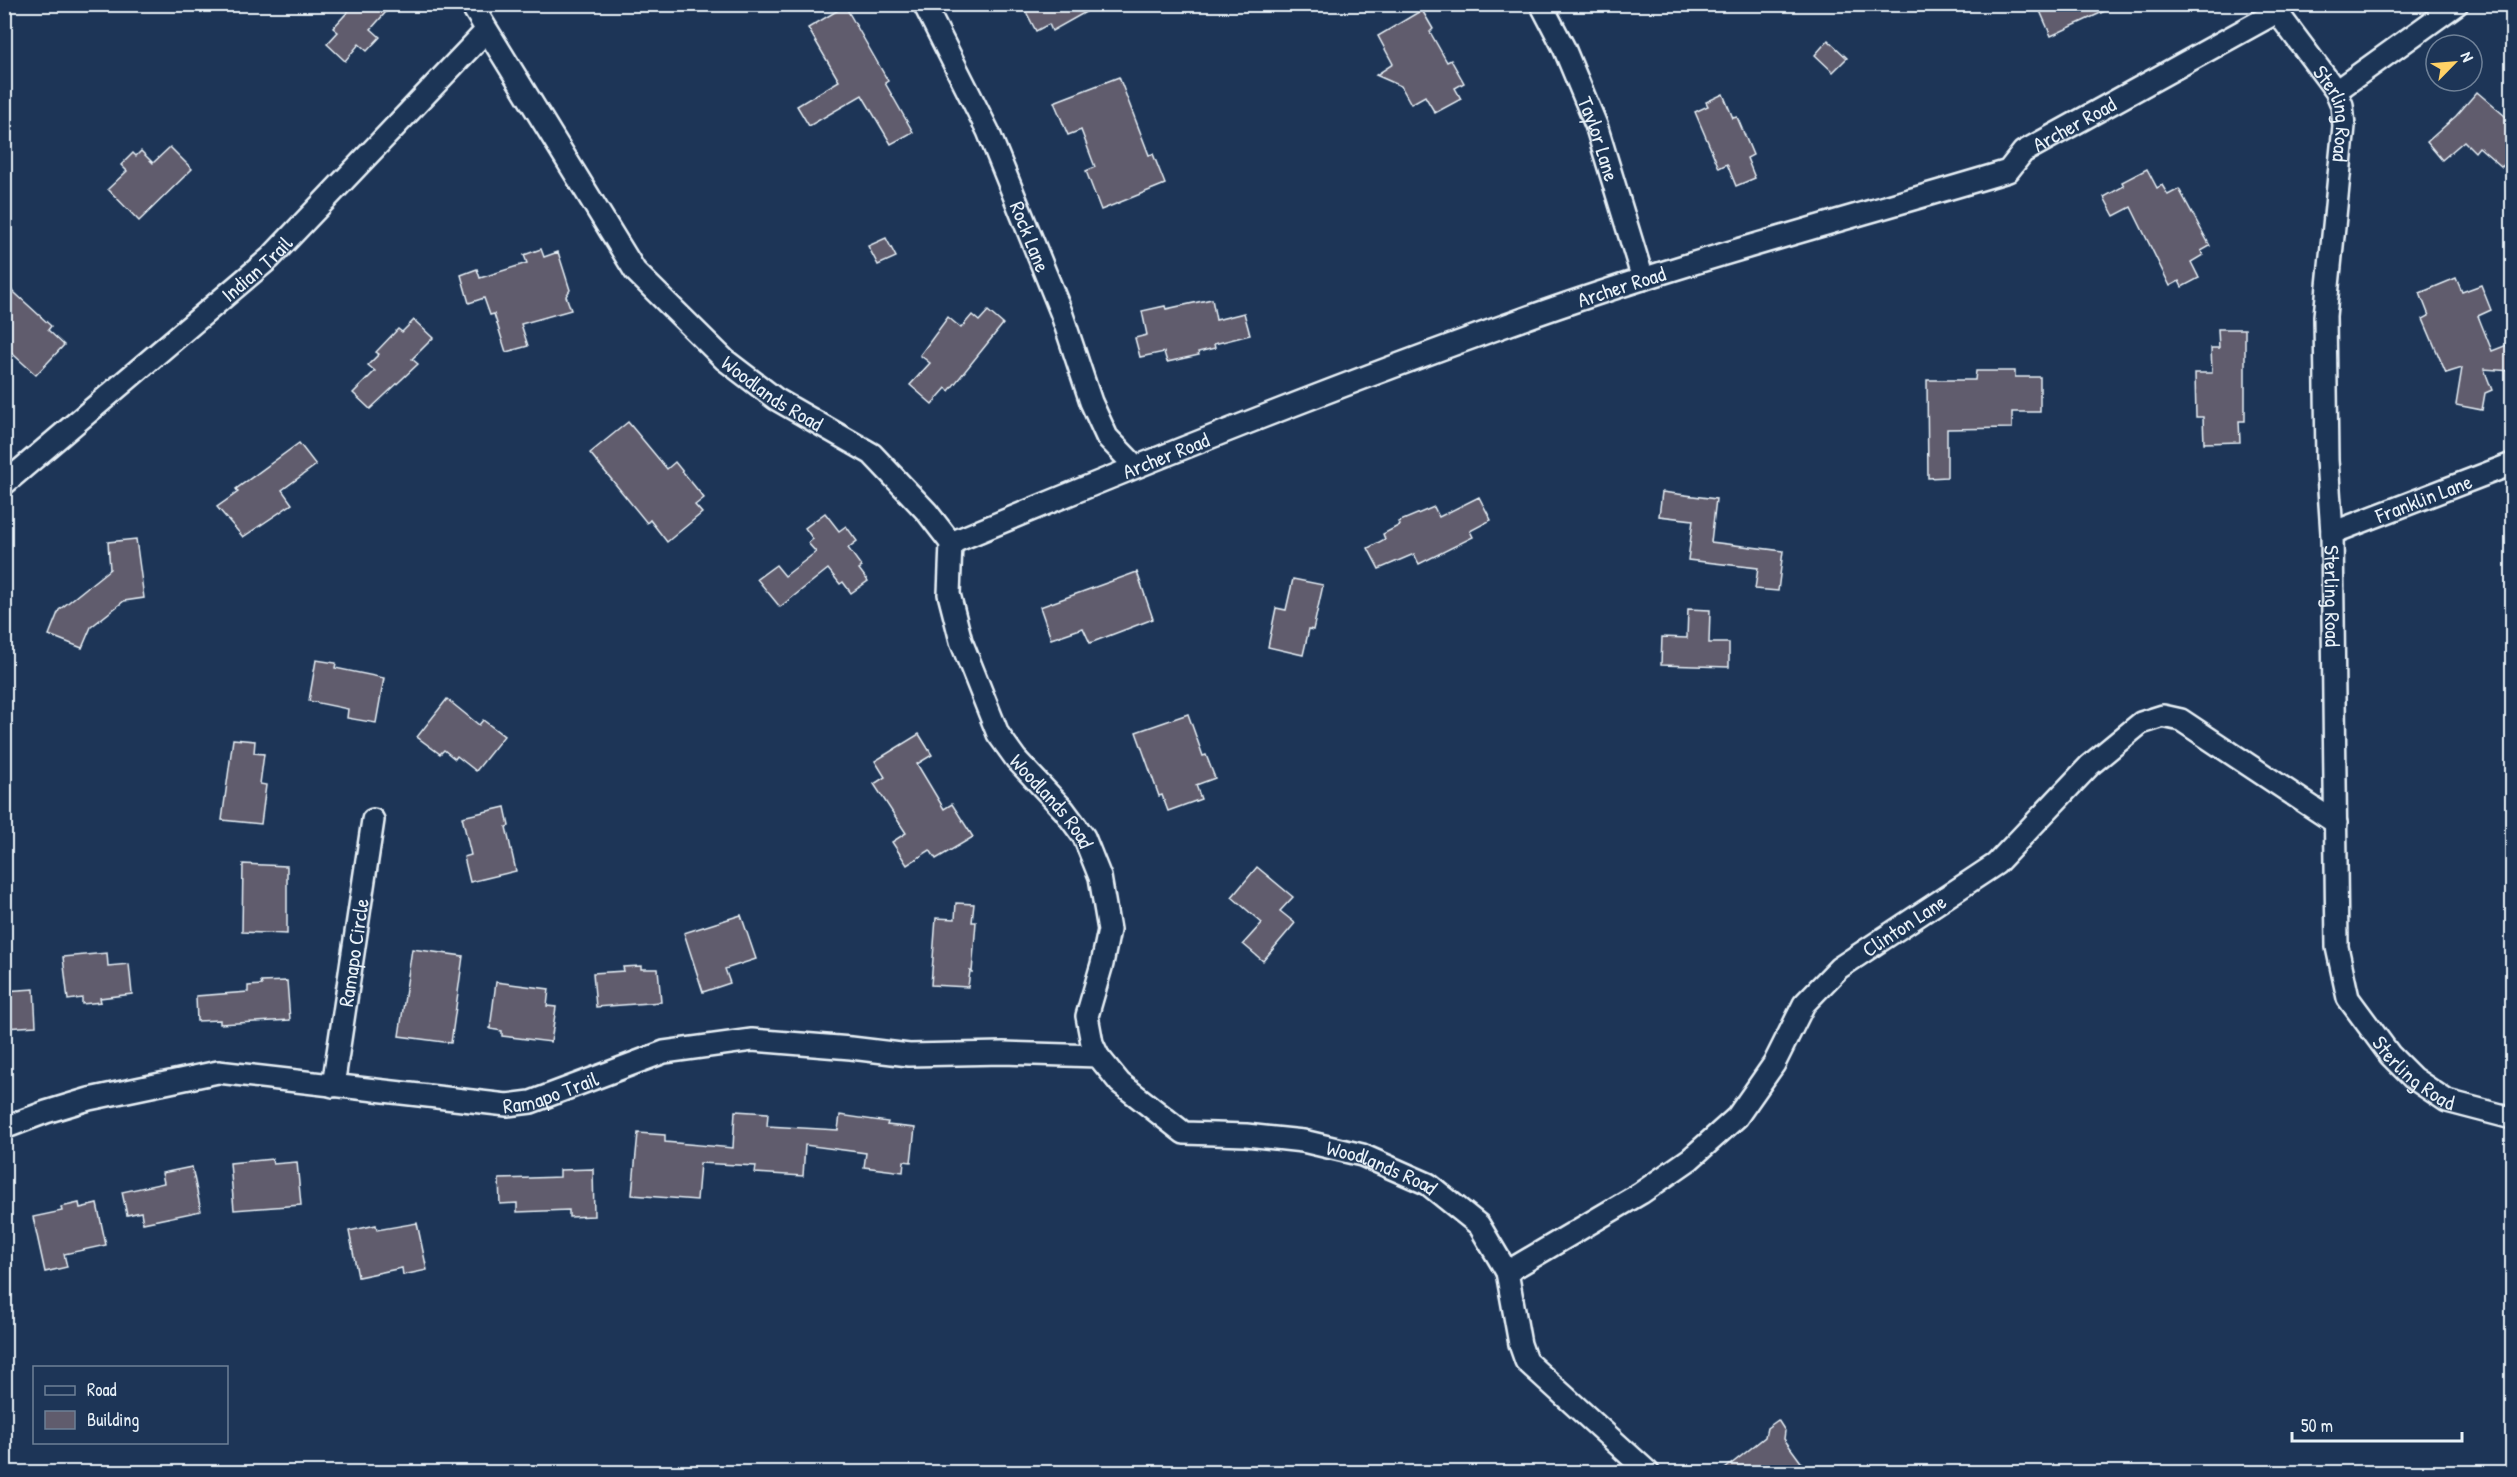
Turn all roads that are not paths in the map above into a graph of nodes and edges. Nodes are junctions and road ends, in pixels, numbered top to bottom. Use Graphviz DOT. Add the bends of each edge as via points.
graph roads {
  1 [pos="471,4"];
  2 [pos="924,4"];
  3 [pos="1541,4"];
  4 [pos="2457,4"];
  5 [pos="2274,8"];
  6 [pos="486,32"];
  7 [pos="2336,91"];
  8 [pos="1643,279"];
  9 [pos="2512,464"];
  10 [pos="1135,466"];
  11 [pos="8,473"];
  12 [pos="2332,533"];
  13 [pos="951,543"];
  14 [pos="374,820"];
  15 [pos="2336,823"];
  16 [pos="1098,1056"];
  17 [pos="333,1086"];
  18 [pos="2512,1118"];
  19 [pos="4,1128"];
  20 [pos="1507,1272"];
  21 [pos="1648,1473"];
  1 -- 6 [label="street, Woodlands Road"];
  2 -- 10 [label="street, Rock Lane" via="988,131 1061,312 1091,402 1107,437"];
  3 -- 8 [label="street, Taylor Lane" via="1596,125"];
  4 -- 7 [label="street"];
  5 -- 7 [label="street, Sterling Road"];
  5 -- 8 [label="street, Archer Road" via="2023,152 2008,171"];
  6 -- 11 [label="street, Indian Trail" via="270,258"];
  6 -- 13 [label="street, Woodlands Road" via="635,271 725,360 776,399 872,454"];
  7 -- 12 [label="street, Sterling Road" via="2344,126 2325,316"];
  8 -- 10 [label="street, Archer Road" via="1518,321"];
  9 -- 12 [label="street, Franklin Lane"];
  10 -- 13 [label="street, Archer Road"];
  12 -- 15 [label="street, Sterling Road"];
  13 -- 16 [label="street, Woodlands Road" via="949,594 962,641 998,734 1084,837 1100,877 1109,930 1087,1016"];
  14 -- 17 [label="street, Ramapo Circle"];
  15 -- 18 [label="street, Sterling Road" via="2337,947 2348,998 2390,1055 2413,1078 2447,1101"];
  15 -- 20 [label="street, Clinton Lane" via="2181,720 2163,716 2141,723 2090,765 1996,864 1839,968 1804,1004 1774,1064 1737,1117 1690,1159 1641,1193"];
  16 -- 17 [label="street, Ramapo Trail" via="909,1055 752,1040 664,1052 531,1102 507,1105"];
  16 -- 20 [label="street, Woodlands Road" via="1120,1083 1184,1133 1303,1141 1362,1155 1428,1184 1479,1226"];
  17 -- 19 [label="street, Ramapo Trail" via="218,1071 89,1099"];
  20 -- 21 [label="street, Woodlands Road" via="1526,1360"];
}
